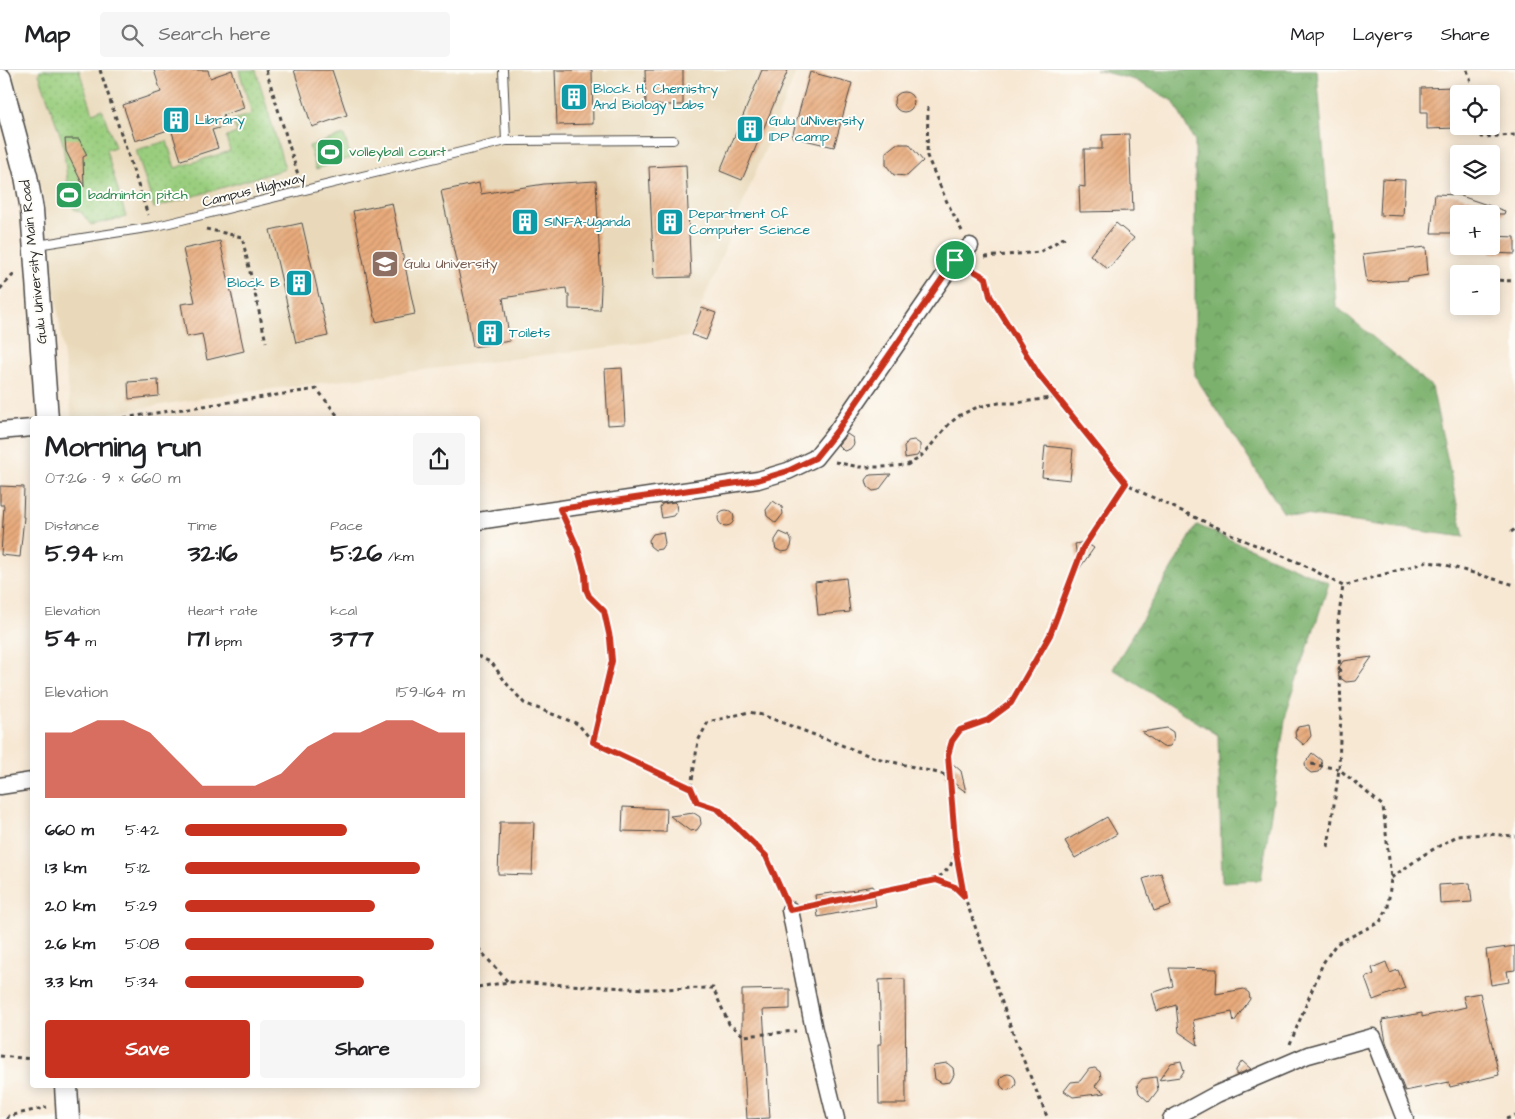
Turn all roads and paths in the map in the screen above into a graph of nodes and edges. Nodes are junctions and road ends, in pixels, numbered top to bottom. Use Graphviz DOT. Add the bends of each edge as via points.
graph roads {
  1 [pos="100,70"];
  2 [pos="266,70"];
  3 [pos="503,70"];
  4 [pos="1467,70"];
  5 [pos="1472,85"];
  6 [pos="2,90"];
  7 [pos="928,107"];
  8 [pos="1482,135"];
  9 [pos="1515,135"];
  10 [pos="673,140"];
  11 [pos="506,141"];
  12 [pos="302,191"];
  13 [pos="175,222"];
  14 [pos="153,227"];
  15 [pos="1065,237"];
  16 [pos="35,245"];
  17 [pos="970,246"];
  18 [pos="955,260"];
  19 [pos="1500,280"];
  20 [pos="1515,281"];
  21 [pos="266,342"];
  22 [pos="1057,398"];
  23 [pos="47,416"];
  24 [pos="136,416"];
  25 [pos="338,416"];
  26 [pos="30,428"];
  27 [pos="0,431"];
  28 [pos="815,458"];
  29 [pos="1126,483"];
  30 [pos="560,509"];
  31 [pos="480,521"];
  32 [pos="1515,530"];
  33 [pos="1510,532"];
  34 [pos="1515,585"];
  35 [pos="1343,586"];
  36 [pos="480,657"];
  37 [pos="593,742"];
  38 [pos="1311,764"];
  39 [pos="1339,769"];
  40 [pos="950,776"];
  41 [pos="30,781"];
  42 [pos="0,786"];
  43 [pos="691,788"];
  44 [pos="1515,836"];
  45 [pos="1328,846"];
  46 [pos="956,852"];
  47 [pos="1391,878"];
  48 [pos="936,880"];
  49 [pos="964,896"];
  50 [pos="790,910"];
  51 [pos="480,950"];
  52 [pos="508,982"];
  53 [pos="480,988"];
  54 [pos="814,1030"];
  55 [pos="0,1056"];
  56 [pos="30,1059"];
  57 [pos="1280,1068"];
  58 [pos="67,1102"];
  59 [pos="1515,1116"];
  60 [pos="8,1119"];
  61 [pos="836,1119"];
  62 [pos="1048,1119"];
  63 [pos="1171,1119"];
  64 [pos="1405,1119"];
  65 [pos="1506,1119"];
  1 -- 14 [label="path"];
  2 -- 12 [label="path"];
  3 -- 11 [label="lane"];
  4 -- 5 [label="path"];
  6 -- 16 [label="street, Gulu University Main Road" via="26,176"];
  7 -- 17 [label="path" via="927,156"];
  8 -- 9 [label="path"];
  10 -- 11 [label="lane, Campus Highway"];
  11 -- 12 [label="lane, Campus Highway"];
  12 -- 13 [label="lane, Campus Highway"];
  13 -- 14 [label="lane, Campus Highway"];
  13 -- 21 [label="path" via="242,237"];
  14 -- 16 [label="lane, Campus Highway"];
  15 -- 18 [label="path" via="1040,252"];
  16 -- 23 [label="street, Gulu University Main Road"];
  17 -- 18 [label="street"];
  18 -- 22 [label="path" via="986,278 990,296"];
  18 -- 28 [label="street"];
  19 -- 20 [label="path"];
  22 -- 28 [label="path" via="999,403 960,416 918,459 907,465 858,467"];
  22 -- 29 [label="path"];
  24 -- 25 [label="path" via="317,389"];
  26 -- 27 [label="street"];
  28 -- 30 [label="street" via="758,480"];
  29 -- 35 [label="path" via="1248,542 1300,562"];
  29 -- 40 [label="path" via="1083,548 1050,635 1011,703 988,720 960,730 952,741 948,755"];
  30 -- 31 [label="street"];
  30 -- 37 [label="path" via="578,549 586,589 604,611 610,638 612,661"];
  32 -- 33 [label="path"];
  34 -- 35 [label="path" via="1427,562"];
  35 -- 39 [label="path" via="1338,622"];
  36 -- 37 [label="path" via="492,663 524,703 578,724"];
  37 -- 43 [label="path"];
  38 -- 39 [label="path"];
  39 -- 45 [label="path"];
  39 -- 47 [label="path" via="1383,806"];
  40 -- 43 [label="path" via="873,757 749,712 708,722 698,741"];
  40 -- 46 [label="path"];
  41 -- 42 [label="street"];
  43 -- 50 [label="path" via="697,802 718,809 766,856"];
  44 -- 47 [label="path" via="1457,836"];
  46 -- 48 [label="path" via="950,867"];
  46 -- 49 [label="path"];
  47 -- 57 [label="path" via="1388,907 1380,922 1336,944 1323,962"];
  48 -- 49 [label="path" via="955,887"];
  48 -- 50 [label="path"];
  49 -- 62 [label="path" via="1016,1042"];
  50 -- 54 [label="street"];
  51 -- 52 [label="path"];
  52 -- 53 [label="path"];
  52 -- 54 [label="path" via="646,989 713,988 729,1024 744,1036"];
  54 -- 61 [label="street"];
  55 -- 56 [label="path"];
  57 -- 63 [label="street" via="1218,1094"];
  57 -- 64 [label="street" via="1308,1055 1373,1037"];
  58 -- 60 [label="path" via="9,1116"];
  59 -- 65 [label="path"];
}
